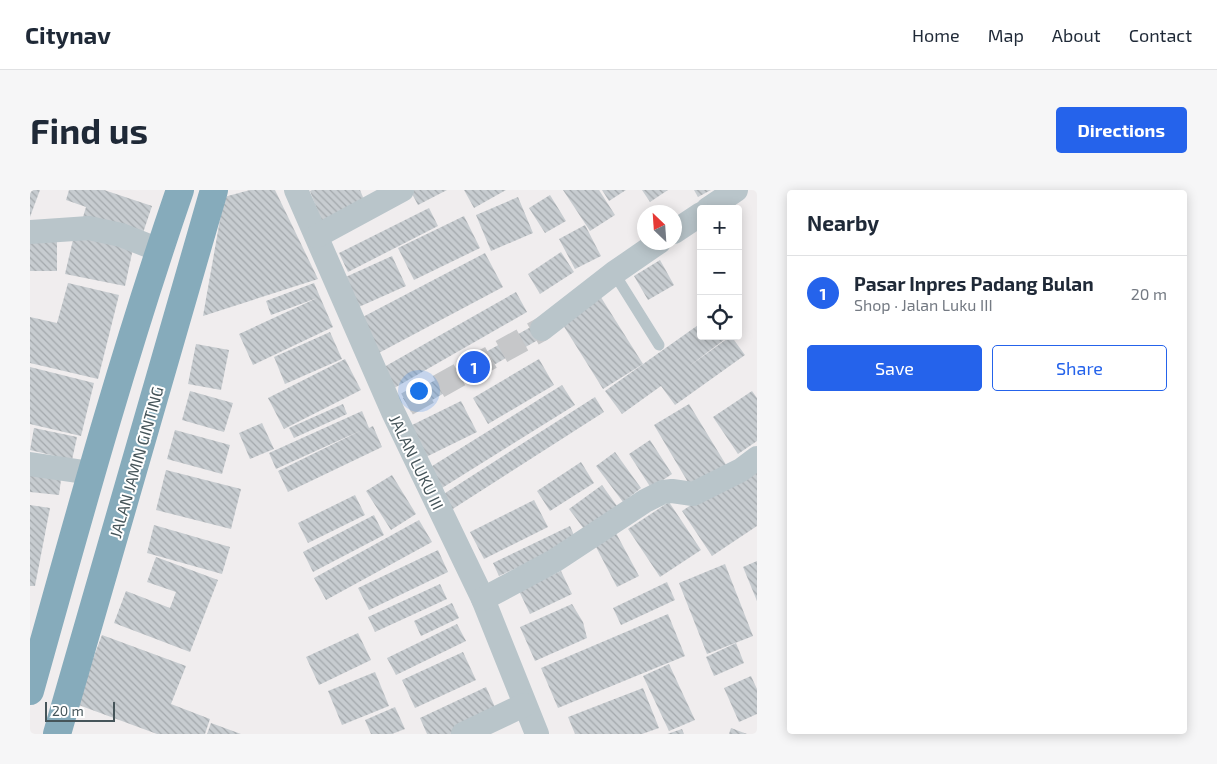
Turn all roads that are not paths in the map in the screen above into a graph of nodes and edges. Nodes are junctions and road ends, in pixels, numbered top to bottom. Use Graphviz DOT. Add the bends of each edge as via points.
graph roads {
  1 [pos="180,190"];
  2 [pos="214,190"];
  3 [pos="296,190"];
  4 [pos="402,190"];
  5 [pos="736,190"];
  6 [pos="714,205"];
  7 [pos="697,217"];
  8 [pos="682,227"];
  9 [pos="30,232"];
  10 [pos="318,236"];
  11 [pos="159,250"];
  12 [pos="647,250"];
  13 [pos="614,273"];
  14 [pos="542,329"];
  15 [pos="659,346"];
  16 [pos="757,458"];
  17 [pos="30,464"];
  18 [pos="91,473"];
  19 [pos="483,599"];
  20 [pos="30,691"];
  21 [pos="524,705"];
  22 [pos="57,734"];
  23 [pos="463,734"];
  24 [pos="536,734"];
  1 -- 11 [label="highway"];
  2 -- 22 [label="highway, JALAN JAMIN GINTING"];
  3 -- 10 [label="street, JALAN LUKU III"];
  4 -- 10 [label="street"];
  5 -- 6 [label="street"];
  7 -- 8 [label="street"];
  9 -- 11 [label="street" via="89,228 121,235"];
  10 -- 19 [label="street, JALAN LUKU III" via="400,408"];
  11 -- 18 [label="highway"];
  12 -- 13 [label="street"];
  13 -- 14 [label="street"];
  13 -- 15 [label="lane"];
  16 -- 19 [label="street" via="694,494 663,492 645,501 554,562"];
  17 -- 18 [label="street"];
  18 -- 20 [label="highway"];
  19 -- 21 [label="street, JALAN LUKU III"];
  21 -- 23 [label="street"];
  21 -- 24 [label="street, JALAN LUKU III"];
}
